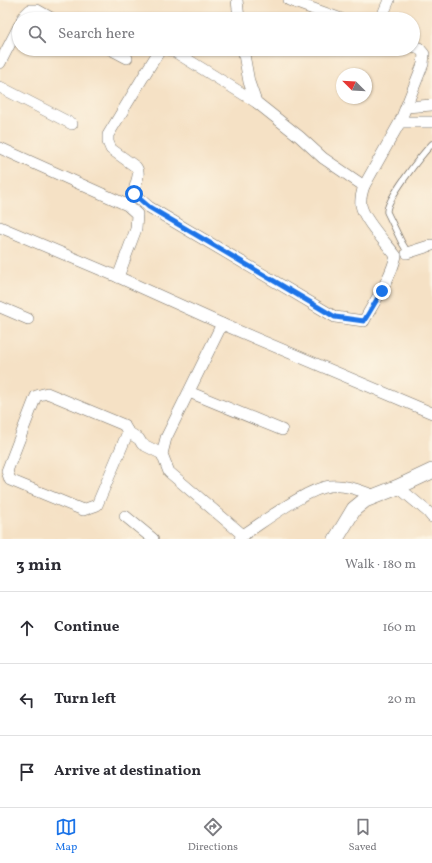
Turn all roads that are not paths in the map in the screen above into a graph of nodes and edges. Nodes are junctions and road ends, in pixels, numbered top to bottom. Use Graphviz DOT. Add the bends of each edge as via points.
graph roads {
  1 [pos="237,0"];
  2 [pos="289,0"];
  3 [pos="389,0"];
  4 [pos="28,12"];
  5 [pos="41,12"];
  6 [pos="238,12"];
  7 [pos="322,12"];
  8 [pos="385,12"];
  9 [pos="12,40"];
  10 [pos="420,49"];
  11 [pos="123,56"];
  12 [pos="156,56"];
  13 [pos="182,56"];
  14 [pos="244,56"];
  15 [pos="127,58"];
  16 [pos="0,63"];
  17 [pos="0,88"];
  18 [pos="256,102"];
  19 [pos="432,105"];
  20 [pos="406,107"];
  21 [pos="400,122"];
  22 [pos="432,122"];
  23 [pos="72,124"];
  24 [pos="432,144"];
  25 [pos="0,148"];
  26 [pos="364,186"];
  27 [pos="0,227"];
  28 [pos="432,245"];
  29 [pos="408,253"];
  30 [pos="118,277"];
  31 [pos="0,307"];
  32 [pos="28,319"];
  33 [pos="222,324"];
  34 [pos="189,392"];
  35 [pos="432,413"];
  36 [pos="282,430"];
  37 [pos="126,437"];
  38 [pos="162,454"];
  39 [pos="432,471"];
  40 [pos="398,486"];
  41 [pos="375,496"];
  42 [pos="125,516"];
  43 [pos="432,517"];
  44 [pos="242,537"];
  45 [pos="153,539"];
  46 [pos="336,539"];
  1 -- 6 [label="street"];
  2 -- 7 [label="street"];
  3 -- 8 [label="street"];
  4 -- 5 [label="street"];
  9 -- 16 [label="street"];
  10 -- 20 [label="street" via="424,54 424,64"];
  11 -- 15 [label="street"];
  12 -- 26 [label="street" via="108,135 111,149 139,171 134,194 149,207 335,317 364,321 382,291 396,256 364,215 361,205"];
  13 -- 18 [label="street"];
  14 -- 18 [label="street"];
  17 -- 23 [label="street"];
  18 -- 26 [label="street" via="323,158"];
  19 -- 20 [label="street"];
  20 -- 21 [label="street"];
  21 -- 22 [label="street"];
  21 -- 26 [label="street"];
  24 -- 29 [label="lane" via="400,185 387,209"];
  25 -- 30 [label="street" via="127,205 137,214 136,230"];
  27 -- 30 [label="street"];
  28 -- 29 [label="street"];
  30 -- 33 [label="street"];
  31 -- 32 [label="street"];
  33 -- 34 [label="street"];
  33 -- 35 [label="street"];
  34 -- 36 [label="street"];
  34 -- 38 [label="street" via="166,438"];
  37 -- 37 [label="street" via="124,425 47,393 36,396 7,471 10,480 83,510 98,504"];
  37 -- 38 [label="street" via="135,446 142,444"];
  38 -- 44 [label="street" via="169,472"];
  39 -- 40 [label="street"];
  40 -- 41 [label="street"];
  40 -- 43 [label="street"];
  41 -- 44 [label="street" via="354,488 330,485 310,492"];
  41 -- 46 [label="street" via="354,508"];
  42 -- 45 [label="street"];
}
